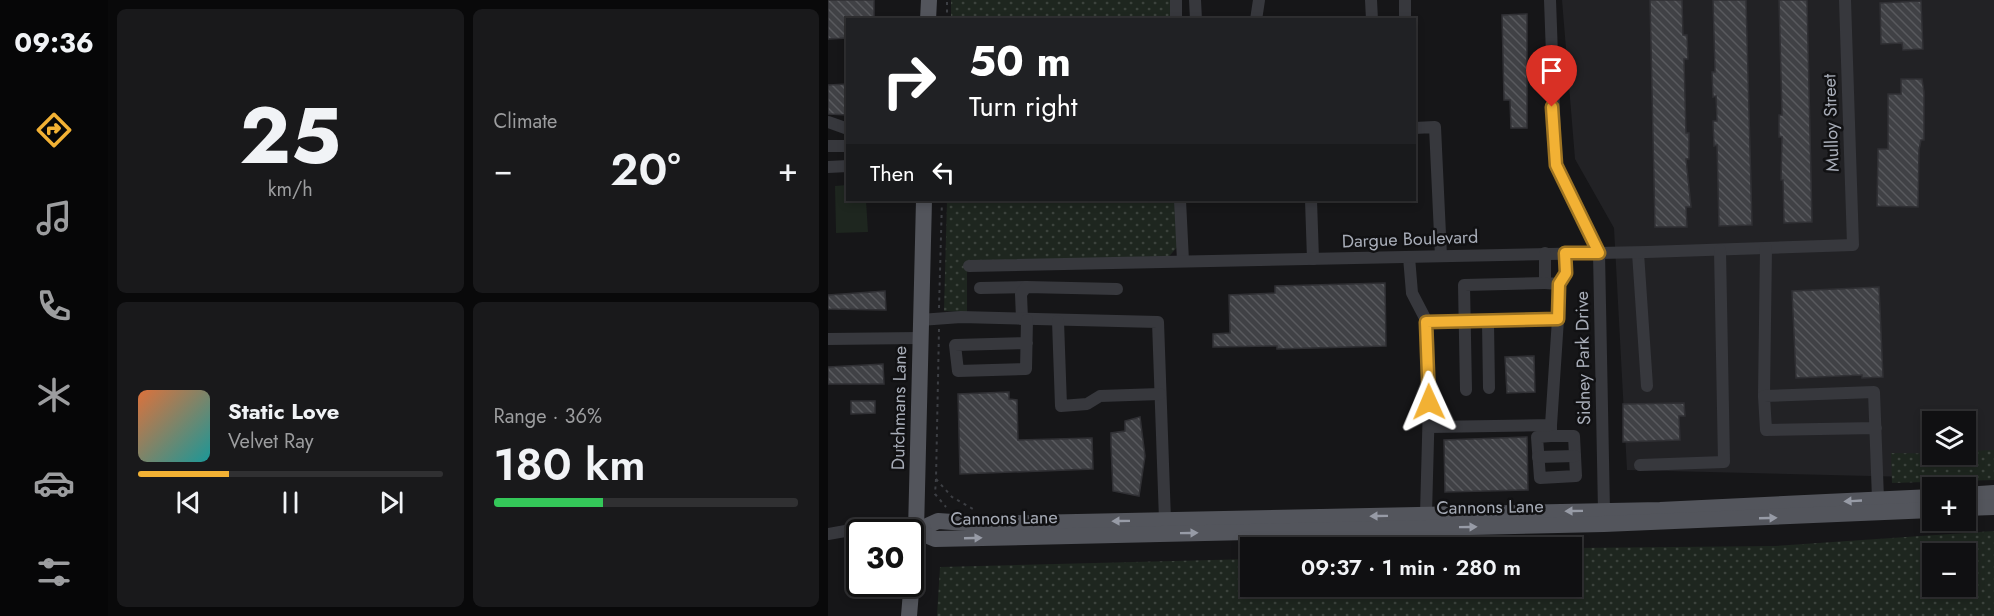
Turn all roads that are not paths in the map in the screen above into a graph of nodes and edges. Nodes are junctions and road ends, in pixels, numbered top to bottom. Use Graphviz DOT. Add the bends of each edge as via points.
graph roads {
  1 [pos="929,0"];
  2 [pos="1176,0"];
  3 [pos="1196,0"];
  4 [pos="1259,0"];
  5 [pos="1371,0"];
  6 [pos="1405,0"];
  7 [pos="1550,0"];
  8 [pos="1845,0"];
  9 [pos="928,18"];
  10 [pos="1176,18"];
  11 [pos="1196,18"];
  12 [pos="1256,18"];
  13 [pos="1372,18"];
  14 [pos="1405,18"];
  15 [pos="828,122"];
  16 [pos="846,128"];
  17 [pos="1416,128"];
  18 [pos="828,146"];
  19 [pos="846,146"];
  20 [pos="846,166"];
  21 [pos="828,167"];
  22 [pos="924,201"];
  23 [pos="1180,201"];
  24 [pos="1311,201"];
  25 [pos="1853,245"];
  26 [pos="1766,248"];
  27 [pos="1720,250"];
  28 [pos="1545,253"];
  29 [pos="1565,253"];
  30 [pos="1599,253"];
  31 [pos="1638,253"];
  32 [pos="1441,256"];
  33 [pos="1409,257"];
  34 [pos="1313,260"];
  35 [pos="1184,261"];
  36 [pos="969,266"];
  37 [pos="1545,284"];
  38 [pos="1559,284"];
  39 [pos="980,288"];
  40 [pos="1026,288"];
  41 [pos="1117,289"];
  42 [pos="1558,319"];
  43 [pos="920,320"];
  44 [pos="1025,320"];
  45 [pos="1058,321"];
  46 [pos="1426,322"];
  47 [pos="1463,322"];
  48 [pos="1488,322"];
  49 [pos="919,338"];
  50 [pos="828,339"];
  51 [pos="1027,343"];
  52 [pos="1647,386"];
  53 [pos="1489,388"];
  54 [pos="1466,390"];
  55 [pos="1160,394"];
  56 [pos="1764,396"];
  57 [pos="1429,427"];
  58 [pos="1876,428"];
  59 [pos="1551,430"];
  60 [pos="1575,456"];
  61 [pos="1538,457"];
  62 [pos="1641,465"];
  63 [pos="1994,493"];
  64 [pos="1976,494"];
  65 [pos="1922,498"];
  66 [pos="1878,506"];
  67 [pos="1994,507"];
  68 [pos="1976,508"];
  69 [pos="1922,509"];
  70 [pos="1604,518"];
  71 [pos="916,519"];
  72 [pos="1165,520"];
  73 [pos="1426,521"];
  74 [pos="924,527"];
  75 [pos="846,531"];
  76 [pos="828,534"];
  77 [pos="924,534"];
  78 [pos="911,597"];
  79 [pos="909,616"];
  1 -- 9 [label="main road"];
  2 -- 10 [label="street"];
  3 -- 11 [label="street"];
  4 -- 12 [label="street"];
  5 -- 13 [label="street"];
  6 -- 14 [label="street"];
  7 -- 30 [label="street, Sidney Park Drive" via="1556,165"];
  8 -- 25 [label="street, Mulloy Street"];
  15 -- 16 [label="street"];
  17 -- 32 [label="street" via="1436,127"];
  18 -- 19 [label="street"];
  20 -- 21 [label="street"];
  22 -- 43 [label="main road, Dutchmans Lane"];
  23 -- 35 [label="street"];
  24 -- 34 [label="street"];
  25 -- 26 [label="street, Dargue Boulevard"];
  26 -- 27 [label="street, Dargue Boulevard"];
  26 -- 56 [label="street"];
  27 -- 31 [label="street, Dargue Boulevard"];
  27 -- 62 [label="street" via="1724,462"];
  28 -- 29 [label="street, Dargue Boulevard"];
  28 -- 32 [label="street, Dargue Boulevard"];
  28 -- 37 [label="street"];
  29 -- 30 [label="street, Dargue Boulevard"];
  29 -- 38 [label="street" via="1566,273"];
  30 -- 31 [label="street, Dargue Boulevard"];
  30 -- 70 [label="street, Sidney Park Drive"];
  31 -- 52 [label="street"];
  32 -- 33 [label="street, Dargue Boulevard"];
  33 -- 34 [label="street, Dargue Boulevard"];
  33 -- 46 [label="street" via="1412,293"];
  34 -- 35 [label="street, Dargue Boulevard"];
  35 -- 36 [label="street, Dargue Boulevard"];
  37 -- 38 [label="street"];
  37 -- 47 [label="street" via="1464,285"];
  38 -- 42 [label="street"];
  39 -- 40 [label="street"];
  40 -- 41 [label="street"];
  40 -- 44 [label="street" via="1021,294"];
  42 -- 48 [label="street"];
  42 -- 59 [label="street"];
  43 -- 44 [label="street"];
  43 -- 49 [label="main road, Dutchmans Lane"];
  44 -- 45 [label="street"];
  44 -- 51 [label="street"];
  45 -- 55 [label="street" via="1158,322"];
  45 -- 55 [label="street" via="1061,406 1087,404 1100,396"];
  46 -- 47 [label="street"];
  46 -- 57 [label="street"];
  47 -- 48 [label="street"];
  47 -- 54 [label="street"];
  48 -- 53 [label="street"];
  49 -- 50 [label="street"];
  49 -- 71 [label="main road, Dutchmans Lane"];
  51 -- 51 [label="street" via="1026,369 958,371 955,345"];
  55 -- 72 [label="street"];
  56 -- 58 [label="street" via="1766,430"];
  56 -- 58 [label="street" via="1874,392"];
  57 -- 59 [label="street"];
  57 -- 73 [label="street"];
  58 -- 66 [label="street"];
  59 -- 60 [label="street" via="1574,436"];
  59 -- 61 [label="street" via="1537,437"];
  60 -- 61 [label="street"];
  60 -- 61 [label="street" via="1576,476 1539,478"];
  63 -- 64 [label="main road"];
  65 -- 66 [label="main road, Cannons Lane"];
  66 -- 69 [label="main road, Cannons Lane"];
  66 -- 70 [label="main road, Cannons Lane"];
  67 -- 68 [label="main road"];
  70 -- 73 [label="main road, Cannons Lane"];
  73 -- 72 [label="main road, Cannons Lane, one-way"];
  72 -- 74 [label="main road, Cannons Lane, one-way" via="982,524 938,521"];
  77 -- 73 [label="main road, Cannons Lane, one-way" via="935,539"];
  75 -- 76 [label="street"];
  78 -- 79 [label="main road, Dutchmans Lane"];
}
